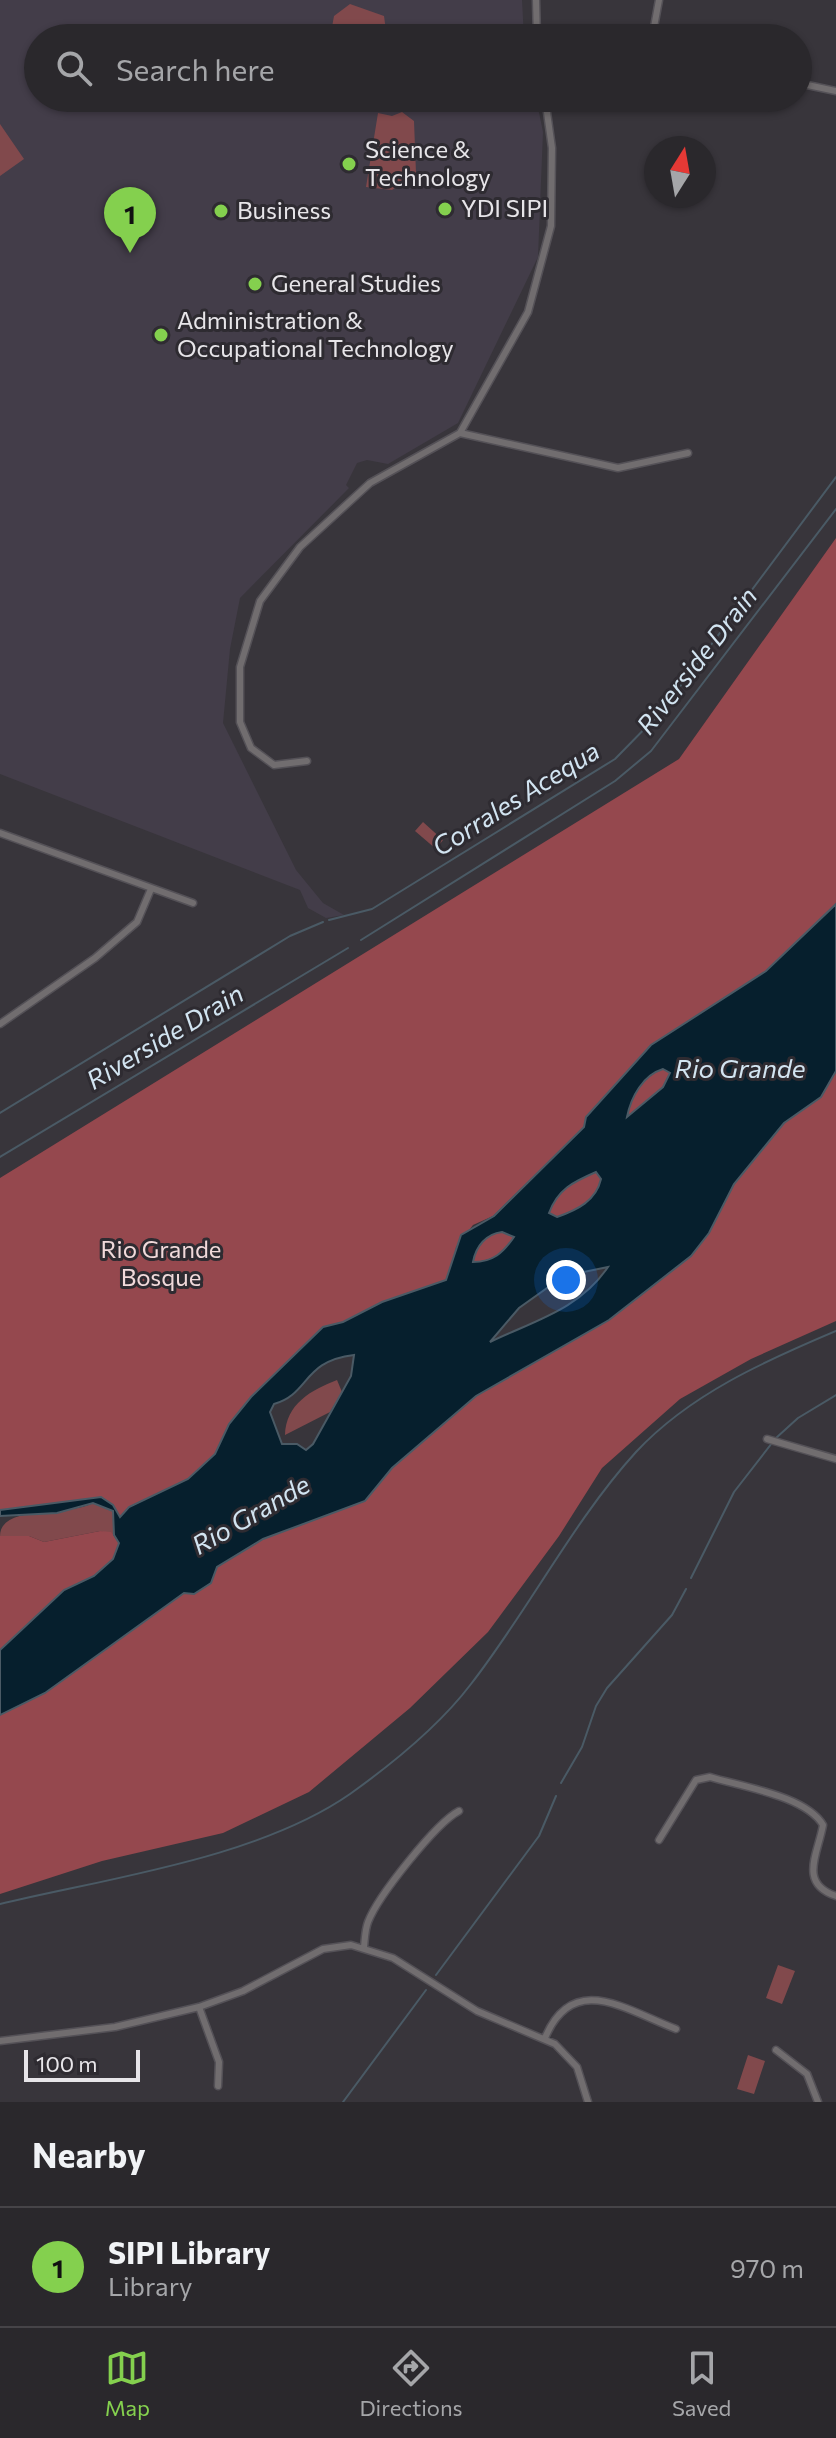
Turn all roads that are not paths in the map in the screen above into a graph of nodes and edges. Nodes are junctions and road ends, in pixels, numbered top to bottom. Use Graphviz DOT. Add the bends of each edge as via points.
graph roads {
  1 [pos="536,0"];
  2 [pos="659,0"];
  3 [pos="537,24"];
  4 [pos="655,24"];
  5 [pos="812,86"];
  6 [pos="836,91"];
  7 [pos="547,112"];
  8 [pos="460,433"];
  9 [pos="688,453"];
  10 [pos="307,761"];
  11 [pos="0,833"];
  12 [pos="151,889"];
  13 [pos="193,903"];
  14 [pos="0,1024"];
  15 [pos="768,1439"];
  16 [pos="836,1459"];
  17 [pos="459,1811"];
  18 [pos="659,1840"];
  19 [pos="836,1896"];
  20 [pos="364,1947"];
  21 [pos="199,2007"];
  22 [pos="676,2029"];
  23 [pos="545,2038"];
  24 [pos="0,2041"];
  25 [pos="776,2050"];
  26 [pos="218,2086"];
  27 [pos="588,2102"];
  28 [pos="818,2102"];
  1 -- 3 [label="street"];
  2 -- 4 [label="street"];
  5 -- 6 [label="street"];
  7 -- 8 [label="street" via="551,226 528,312"];
  8 -- 9 [label="street" via="618,468"];
  8 -- 10 [label="street" via="370,483 300,547 260,601 240,667 240,722 251,748 274,765"];
  11 -- 12 [label="street"];
  12 -- 13 [label="street"];
  12 -- 14 [label="street" via="137,922"];
  15 -- 16 [label="street"];
  17 -- 20 [label="street" via="440,1823 377,1906 367,1924"];
  18 -- 19 [label="street" via="696,1780 710,1777 799,1804 815,1811 823,1825 813,1879"];
  20 -- 21 [label="street" via="323,1949 243,1991"];
  20 -- 23 [label="street" via="477,2011"];
  21 -- 24 [label="street" via="115,2027"];
  21 -- 26 [label="street" via="219,2062"];
  22 -- 23 [label="street" via="588,1999 560,2011"];
  23 -- 27 [label="street" via="577,2067"];
  25 -- 28 [label="street" via="807,2074"];
}
